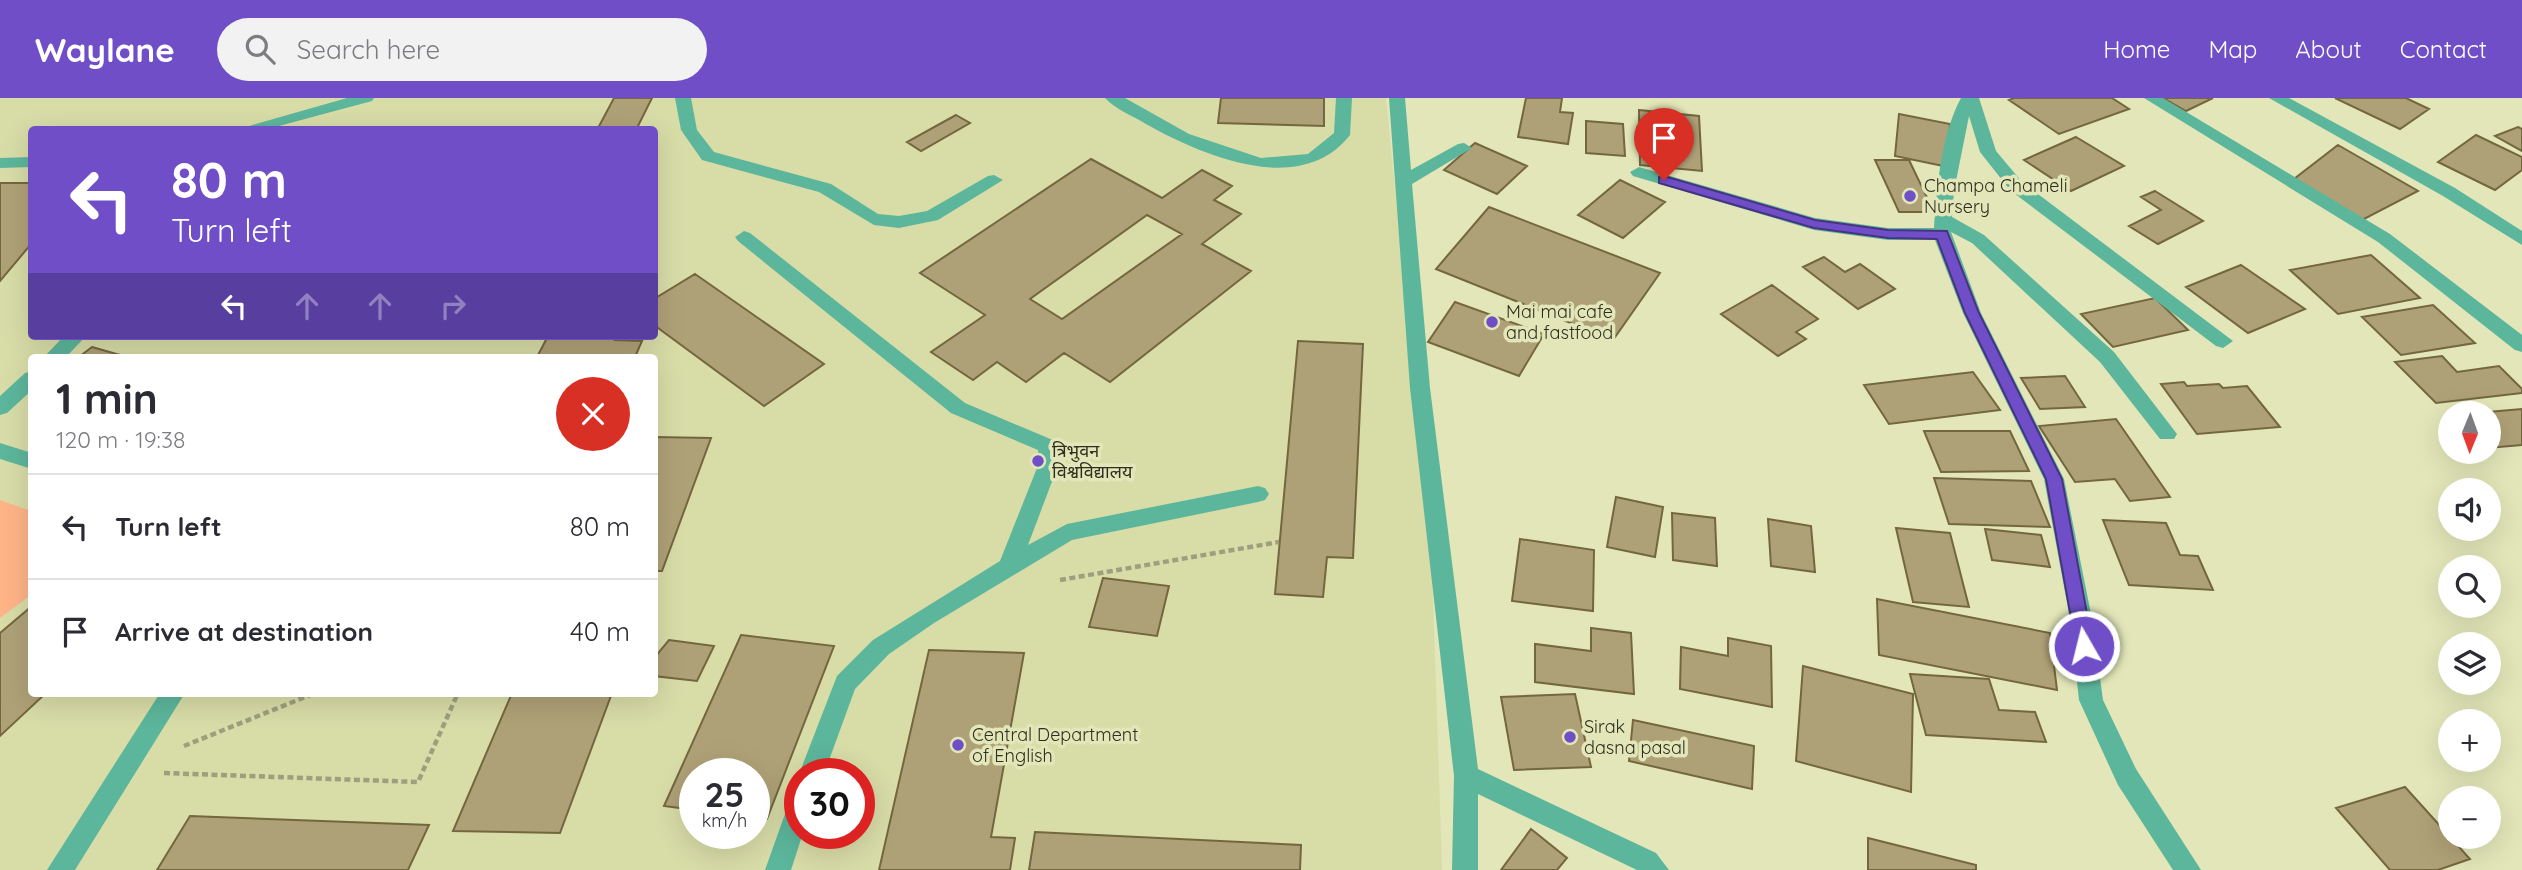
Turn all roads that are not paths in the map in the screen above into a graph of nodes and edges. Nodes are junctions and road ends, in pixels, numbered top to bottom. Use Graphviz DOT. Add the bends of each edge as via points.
graph roads {
  1 [pos="366,98"];
  2 [pos="683,98"];
  3 [pos="1113,98"];
  4 [pos="1344,98"];
  5 [pos="1397,98"];
  6 [pos="1970,98"];
  7 [pos="2152,98"];
  8 [pos="2277,98"];
  9 [pos="258,126"];
  10 [pos="1464,148"];
  11 [pos="28,162"];
  12 [pos="0,163"];
  13 [pos="1639,172"];
  14 [pos="994,180"];
  15 [pos="1406,180"];
  16 [pos="1943,227"];
  17 [pos="744,237"];
  18 [pos="2522,239"];
  19 [pos="72,340"];
  20 [pos="2222,341"];
  21 [pos="2522,345"];
  22 [pos="57,354"];
  23 [pos="28,382"];
  24 [pos="0,408"];
  25 [pos="2167,434"];
  26 [pos="0,451"];
  27 [pos="28,460"];
  28 [pos="1258,494"];
  29 [pos="1009,567"];
  30 [pos="170,697"];
  31 [pos="817,758"];
  32 [pos="1466,776"];
  33 [pos="785,849"];
  34 [pos="60,870"];
  35 [pos="778,870"];
  36 [pos="1465,870"];
  37 [pos="1656,870"];
  38 [pos="2188,870"];
  1 -- 9 [label="street"];
  2 -- 14 [label="street" via="684,119 693,142 708,156 825,188 874,219 899,222 932,216"];
  3 -- 4 [label="street" via="1183,138 1259,163 1312,159 1342,135"];
  5 -- 15 [label="street"];
  6 -- 16 [label="street" via="1958,126"];
  6 -- 20 [label="street" via="1988,152 2016,186"];
  7 -- 21 [label="street" via="2384,238"];
  8 -- 18 [label="street" via="2449,192"];
  10 -- 15 [label="street"];
  11 -- 12 [label="street"];
  13 -- 16 [label="street" via="1814,224 1888,234"];
  15 -- 32 [label="street" via="1420,388"];
  16 -- 25 [label="street" via="1978,239 2106,356"];
  16 -- 38 [label="street" via="1972,313 2054,479 2081,619 2091,700 2127,777"];
  17 -- 29 [label="street" via="958,408 1048,446 1049,463"];
  19 -- 22 [label="street"];
  23 -- 24 [label="street"];
  26 -- 27 [label="street"];
  28 -- 29 [label="street" via="1067,533"];
  29 -- 31 [label="street" via="881,647 845,682"];
  30 -- 34 [label="street"];
  32 -- 36 [label="street"];
  32 -- 37 [label="street"];
  33 -- 35 [label="street"];
}
